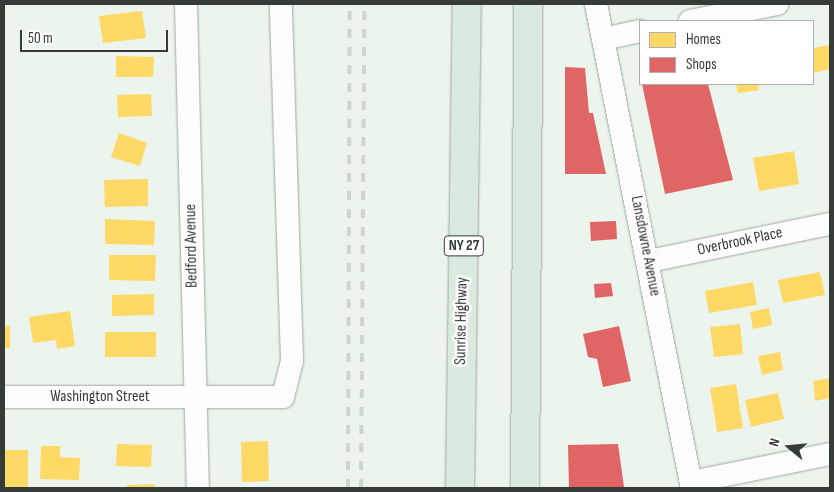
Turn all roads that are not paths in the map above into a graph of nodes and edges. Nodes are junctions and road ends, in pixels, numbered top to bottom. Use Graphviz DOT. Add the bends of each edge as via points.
graph roads {
  1 [pos="186,4"];
  2 [pos="281,4"];
  3 [pos="467,4"];
  4 [pos="528,4"];
  5 [pos="596,4"];
  6 [pos="777,4"];
  7 [pos="695,20"];
  8 [pos="639,32"];
  9 [pos="603,39"];
  10 [pos="830,224"];
  11 [pos="649,261"];
  12 [pos="4,397"];
  13 [pos="196,398"];
  14 [pos="830,454"];
  15 [pos="692,485"];
  16 [pos="198,488"];
  17 [pos="460,488"];
  18 [pos="525,488"];
  1 -- 13 [label="street, Bedford Avenue"];
  2 -- 13 [label="street, Washington Street" via="290,384 283,397 274,399"];
  3 -- 17 [label="highway, Sunrise Highway / NY 27"];
  4 -- 18 [label="highway"];
  5 -- 9 [label="street, Lansdowne Avenue"];
  6 -- 7 [label="street"];
  8 -- 9 [label="street"];
  9 -- 11 [label="street, Lansdowne Avenue"];
  10 -- 11 [label="street, Overbrook Place"];
  11 -- 15 [label="street, Lansdowne Avenue"];
  12 -- 13 [label="street, Washington Street"];
  13 -- 16 [label="street, Bedford Avenue"];
  14 -- 15 [label="street"];
}
